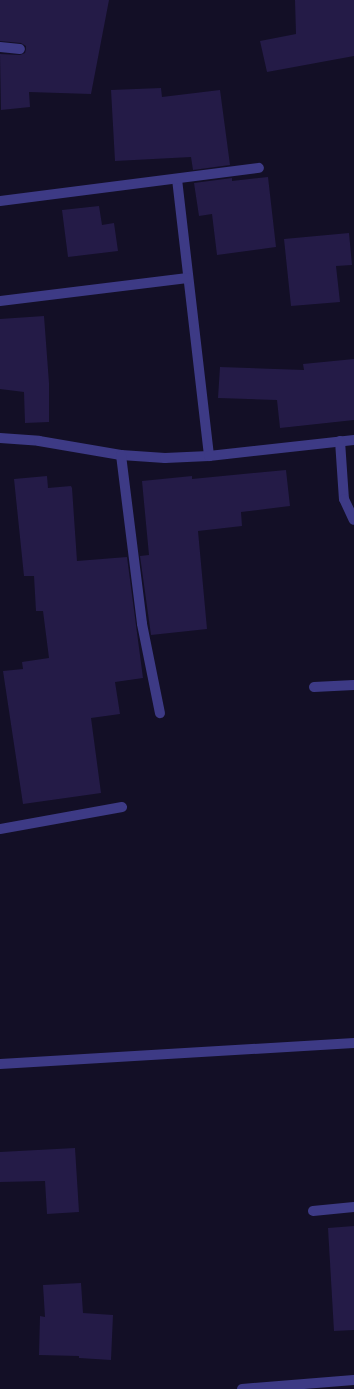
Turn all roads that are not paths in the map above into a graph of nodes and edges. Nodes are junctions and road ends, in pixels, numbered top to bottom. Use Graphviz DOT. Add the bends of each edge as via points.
graph roads {
  1 [pos="0,47"];
  2 [pos="20,49"];
  3 [pos="259,168"];
  4 [pos="177,179"];
  5 [pos="0,201"];
  6 [pos="188,278"];
  7 [pos="0,302"];
  8 [pos="0,438"];
  9 [pos="354,440"];
  10 [pos="340,441"];
  11 [pos="121,455"];
  12 [pos="209,456"];
  13 [pos="354,520"];
  14 [pos="354,685"];
  15 [pos="314,687"];
  16 [pos="160,713"];
  17 [pos="122,807"];
  18 [pos="0,829"];
  19 [pos="354,1043"];
  20 [pos="0,1064"];
  21 [pos="354,1207"];
  22 [pos="312,1211"];
  23 [pos="354,1380"];
  24 [pos="242,1389"];
  1 -- 2 [label="street"];
  3 -- 4 [label="street"];
  4 -- 5 [label="street"];
  4 -- 6 [label="street"];
  6 -- 7 [label="street"];
  6 -- 12 [label="street"];
  8 -- 11 [label="street" via="39,441"];
  9 -- 10 [label="street"];
  10 -- 12 [label="street"];
  10 -- 13 [label="street" via="344,499"];
  11 -- 12 [label="street" via="165,458"];
  11 -- 16 [label="street" via="142,624"];
  14 -- 15 [label="street"];
  17 -- 18 [label="street"];
  19 -- 20 [label="street"];
  21 -- 22 [label="street"];
  23 -- 24 [label="street"];
}
